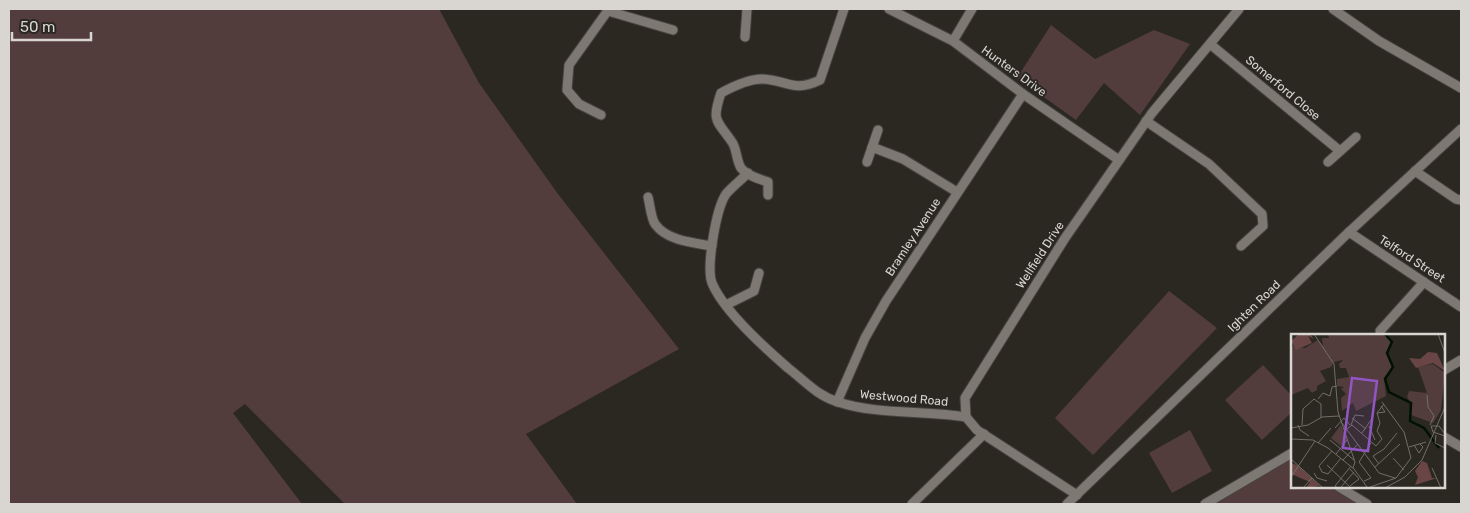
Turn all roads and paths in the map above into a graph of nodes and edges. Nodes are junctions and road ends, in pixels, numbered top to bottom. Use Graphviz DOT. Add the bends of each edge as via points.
graph roads {
  1 [pos="747,9"];
  2 [pos="844,9"];
  3 [pos="889,9"];
  4 [pos="972,9"];
  5 [pos="1239,9"];
  6 [pos="1333,9"];
  7 [pos="608,10"];
  8 [pos="673,30"];
  9 [pos="745,37"];
  10 [pos="954,41"];
  11 [pos="1210,44"];
  12 [pos="1461,88"];
  13 [pos="1023,94"];
  14 [pos="601,115"];
  15 [pos="1146,121"];
  16 [pos="1461,129"];
  17 [pos="878,130"];
  18 [pos="1356,137"];
  19 [pos="872,147"];
  20 [pos="1340,151"];
  21 [pos="1119,160"];
  22 [pos="867,162"];
  23 [pos="1328,162"];
  24 [pos="1415,171"];
  25 [pos="748,173"];
  26 [pos="957,192"];
  27 [pos="768,195"];
  28 [pos="648,197"];
  29 [pos="1461,200"];
  30 [pos="1348,232"];
  31 [pos="712,246"];
  32 [pos="1241,246"];
  33 [pos="759,273"];
  34 [pos="1424,282"];
  35 [pos="726,305"];
  36 [pos="1461,306"];
  37 [pos="1380,331"];
  38 [pos="1461,360"];
  39 [pos="1445,369"];
  40 [pos="837,402"];
  41 [pos="966,417"];
  42 [pos="984,434"];
  43 [pos="1445,437"];
  44 [pos="1461,447"];
  45 [pos="1291,455"];
  46 [pos="1341,488"];
  47 [pos="1077,495"];
  48 [pos="912,504"];
  49 [pos="1067,504"];
  50 [pos="1205,504"];
  51 [pos="1367,504"];
  1 -- 9 [label="street"];
  2 -- 25 [label="street" via="820,80 804,88 761,79 733,86 721,93 715,108 718,125 732,142 741,168"];
  3 -- 10 [label="street, Hunters Drive"];
  4 -- 10 [label="street"];
  5 -- 11 [label="street, Wellfield Drive"];
  6 -- 12 [label="street" via="1393,50"];
  7 -- 8 [label="street"];
  7 -- 14 [label="street" via="569,65 567,90 580,104"];
  10 -- 13 [label="street, Hunters Drive"];
  11 -- 15 [label="street, Wellfield Drive"];
  11 -- 20 [label="street, Somerford Close"];
  13 -- 21 [label="street, Hunters Drive"];
  13 -- 26 [label="street, Bramley Avenue"];
  15 -- 21 [label="street, Wellfield Drive"];
  15 -- 32 [label="street" via="1209,164 1262,214 1263,226"];
  16 -- 24 [label="street, Ighten Road"];
  17 -- 19 [label="street"];
  18 -- 20 [label="street"];
  19 -- 22 [label="street"];
  19 -- 26 [label="street" via="903,160"];
  20 -- 23 [label="street"];
  21 -- 41 [label="street, Wellfield Drive" via="979,372 965,398"];
  24 -- 29 [label="street"];
  24 -- 30 [label="street, Ighten Road"];
  25 -- 27 [label="street" via="768,182"];
  25 -- 31 [label="street, Westwood Road" via="726,195 714,225"];
  26 -- 40 [label="street, Bramley Avenue" via="886,301 865,338"];
  28 -- 31 [label="street" via="655,224 670,236 688,243"];
  30 -- 34 [label="street, Telford Street"];
  30 -- 47 [label="street, Ighten Road"];
  31 -- 35 [label="street, Westwood Road" via="712,282"];
  33 -- 35 [label="street" via="754,291"];
  34 -- 36 [label="street, Telford Street"];
  34 -- 37 [label="street"];
  35 -- 40 [label="street, Westwood Road" via="769,353 815,393"];
  38 -- 39 [label="street"];
  40 -- 41 [label="street, Westwood Road" via="860,408"];
  41 -- 42 [label="street"];
  42 -- 47 [label="street"];
  42 -- 48 [label="street"];
  43 -- 44 [label="street"];
  45 -- 50 [label="street"];
  46 -- 51 [label="street"];
  47 -- 49 [label="street, Ighten Road"];
}
